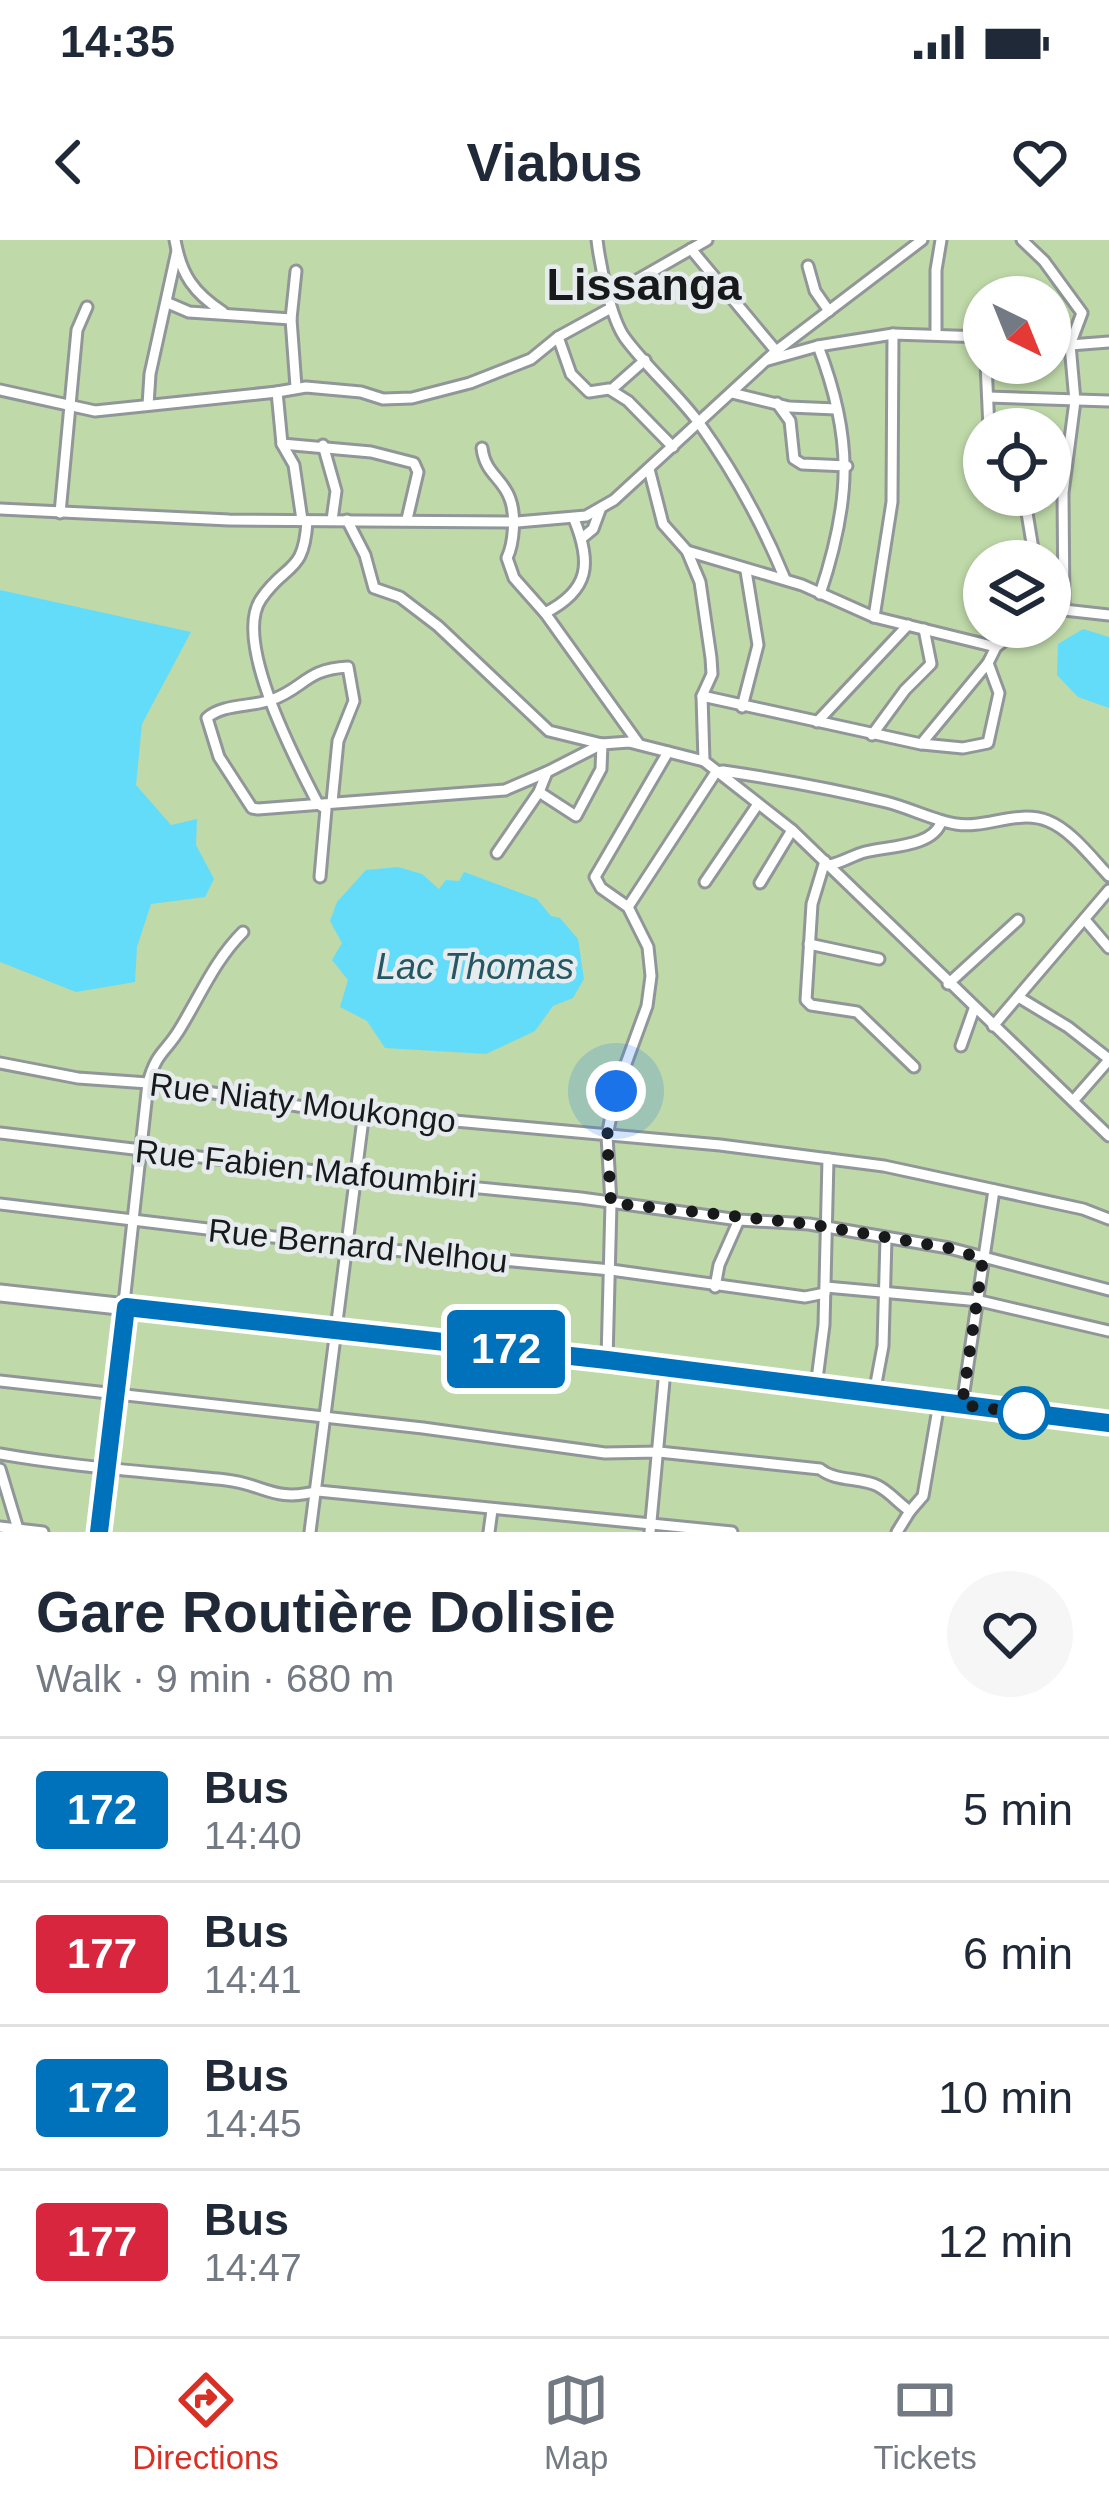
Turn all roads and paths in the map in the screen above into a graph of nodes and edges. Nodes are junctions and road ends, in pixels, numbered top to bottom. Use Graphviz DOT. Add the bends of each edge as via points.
graph roads {
  1 [pos="597,240"];
  2 [pos="707,240"];
  3 [pos="941,240"];
  4 [pos="1022,240"];
  5 [pos="920,241"];
  6 [pos="176,246"];
  7 [pos="691,249"];
  8 [pos="808,266"];
  9 [pos="296,271"];
  10 [pos="1056,276"];
  11 [pos="611,295"];
  12 [pos="201,296"];
  13 [pos="1071,296"];
  14 [pos="168,303"];
  15 [pos="87,308"];
  16 [pos="611,308"];
  17 [pos="829,311"];
  18 [pos="189,313"];
  19 [pos="228,315"];
  20 [pos="291,320"];
  21 [pos="893,334"];
  22 [pos="936,334"];
  23 [pos="963,336"];
  24 [pos="558,337"];
  25 [pos="1109,342"];
  26 [pos="1071,343"];
  27 [pos="1071,345"];
  28 [pos="818,346"];
  29 [pos="1071,354"];
  30 [pos="772,356"];
  31 [pos="645,360"];
  32 [pos="987,384"];
  33 [pos="296,387"];
  34 [pos="0,390"];
  35 [pos="611,390"];
  36 [pos="277,392"];
  37 [pos="732,393"];
  38 [pos="988,397"];
  39 [pos="1076,401"];
  40 [pos="1109,401"];
  41 [pos="69,402"];
  42 [pos="777,404"];
  43 [pos="148,405"];
  44 [pos="988,408"];
  45 [pos="836,409"];
  46 [pos="699,424"];
  47 [pos="1071,439"];
  48 [pos="282,444"];
  49 [pos="323,445"];
  50 [pos="674,447"];
  51 [pos="482,448"];
  52 [pos="847,466"];
  53 [pos="649,470"];
  54 [pos="0,509"];
  55 [pos="600,510"];
  56 [pos="60,513"];
  57 [pos="407,518"];
  58 [pos="574,518"];
  59 [pos="332,520"];
  60 [pos="347,520"];
  61 [pos="305,521"];
  62 [pos="511,522"];
  63 [pos="582,538"];
  64 [pos="687,551"];
  65 [pos="746,572"];
  66 [pos="785,579"];
  67 [pos="820,594"];
  68 [pos="1071,611"];
  69 [pos="545,613"];
  70 [pos="1109,615"];
  71 [pos="874,617"];
  72 [pos="908,625"];
  73 [pos="924,629"];
  74 [pos="963,639"];
  75 [pos="996,648"];
  76 [pos="988,663"];
  77 [pos="702,696"];
  78 [pos="272,700"];
  79 [pos="742,707"];
  80 [pos="817,722"];
  81 [pos="872,735"];
  82 [pos="602,744"];
  83 [pos="639,744"];
  84 [pos="921,744"];
  85 [pos="668,752"];
  86 [pos="704,761"];
  87 [pos="547,772"];
  88 [pos="716,772"];
  89 [pos="539,792"];
  90 [pos="332,802"];
  91 [pos="318,804"];
  92 [pos="758,804"];
  93 [pos="941,822"];
  94 [pos="792,830"];
  95 [pos="497,853"];
  96 [pos="827,863"];
  97 [pos="1109,876"];
  98 [pos="320,877"];
  99 [pos="706,882"];
  100 [pos="760,883"];
  101 [pos="1109,890"];
  102 [pos="628,907"];
  103 [pos="1018,920"];
  104 [pos="1086,921"];
  105 [pos="243,932"];
  106 [pos="809,944"];
  107 [pos="1109,948"];
  108 [pos="879,959"];
  109 [pos="948,984"];
  110 [pos="1020,998"];
  111 [pos="974,1009"];
  112 [pos="994,1026"];
  113 [pos="961,1046"];
  114 [pos="1109,1060"];
  115 [pos="0,1064"];
  116 [pos="914,1067"];
  117 [pos="148,1083"];
  118 [pos="1073,1101"];
  119 [pos="364,1111"];
  120 [pos="0,1133"];
  121 [pos="1109,1135"];
  122 [pos="607,1136"];
  123 [pos="141,1150"];
  124 [pos="828,1159"];
  125 [pos="358,1176"];
  126 [pos="994,1190"];
  127 [pos="611,1203"];
  128 [pos="0,1204"];
  129 [pos="1109,1219"];
  130 [pos="739,1220"];
  131 [pos="135,1222"];
  132 [pos="826,1227"];
  133 [pos="886,1238"];
  134 [pos="348,1246"];
  135 [pos="983,1259"];
  136 [pos="611,1270"];
  137 [pos="715,1287"];
  138 [pos="826,1290"];
  139 [pos="1109,1290"];
  140 [pos="0,1293"];
  141 [pos="882,1294"];
  142 [pos="980,1301"];
  143 [pos="126,1307"];
  144 [pos="336,1330"];
  145 [pos="1109,1331"];
  146 [pos="607,1360"];
  147 [pos="665,1370"];
  148 [pos="0,1381"];
  149 [pos="816,1389"];
  150 [pos="115,1393"];
  151 [pos="874,1394"];
  152 [pos="939,1403"];
  153 [pos="962,1405"];
  154 [pos="327,1419"];
  155 [pos="1109,1423"];
  156 [pos="658,1452"];
  157 [pos="0,1454"];
  158 [pos="106,1465"];
  159 [pos="0,1469"];
  160 [pos="318,1491"];
  161 [pos="492,1510"];
  162 [pos="910,1511"];
  163 [pos="0,1527"];
  164 [pos="18,1529"];
  165 [pos="650,1529"];
  166 [pos="44,1532"];
  167 [pos="99,1532"];
  168 [pos="310,1532"];
  169 [pos="489,1532"];
  170 [pos="732,1532"];
  171 [pos="897,1532"];
  1 -- 11 [label="street"];
  2 -- 7 [label="street"];
  3 -- 22 [label="street"];
  4 -- 10 [label="street"];
  5 -- 17 [label="street"];
  6 -- 12 [label="street" via="181,271"];
  6 -- 14 [label="street"];
  7 -- 11 [label="street"];
  7 -- 30 [label="street"];
  8 -- 17 [label="street"];
  9 -- 20 [label="street"];
  11 -- 16 [label="street"];
  12 -- 18 [label="street"];
  12 -- 19 [label="street"];
  13 -- 26 [label="street" via="1080,308"];
  14 -- 18 [label="street"];
  14 -- 43 [label="street"];
  15 -- 41 [label="street"];
  16 -- 24 [label="street"];
  16 -- 31 [label="street"];
  17 -- 30 [label="street"];
  18 -- 19 [label="street"];
  19 -- 20 [label="street"];
  20 -- 33 [label="street"];
  21 -- 22 [label="street"];
  21 -- 28 [label="street"];
  21 -- 71 [label="street" via="892,502"];
  22 -- 23 [label="street"];
  24 -- 33 [label="street" via="516,366 404,400"];
  24 -- 35 [label="street" via="578,383 589,392"];
  25 -- 27 [label="street"];
  28 -- 30 [label="street"];
  28 -- 45 [label="street"];
  29 -- 39 [label="street"];
  30 -- 37 [label="street"];
  31 -- 35 [label="street"];
  31 -- 46 [label="street"];
  32 -- 38 [label="street"];
  33 -- 36 [label="street"];
  34 -- 41 [label="street"];
  35 -- 50 [label="street"];
  36 -- 43 [label="street"];
  36 -- 48 [label="street"];
  37 -- 42 [label="street"];
  37 -- 46 [label="street"];
  38 -- 39 [label="street"];
  38 -- 44 [label="street"];
  39 -- 40 [label="street"];
  39 -- 47 [label="street"];
  41 -- 43 [label="street" via="95,410"];
  41 -- 56 [label="street"];
  42 -- 45 [label="street"];
  42 -- 52 [label="street" via="790,422 794,459"];
  45 -- 52 [label="street"];
  46 -- 50 [label="street"];
  46 -- 66 [label="street" via="753,507"];
  48 -- 49 [label="street"];
  48 -- 61 [label="street"];
  49 -- 57 [label="street" via="416,465"];
  49 -- 59 [label="street" via="336,491"];
  50 -- 53 [label="street"];
  51 -- 62 [label="street" via="484,465 510,496"];
  52 -- 67 [label="street" via="841,528"];
  53 -- 55 [label="street"];
  53 -- 64 [label="street" via="663,524"];
  54 -- 56 [label="street"];
  55 -- 58 [label="street"];
  55 -- 63 [label="street"];
  56 -- 61 [label="street"];
  57 -- 60 [label="street"];
  57 -- 62 [label="street"];
  58 -- 62 [label="street"];
  58 -- 63 [label="street"];
  59 -- 60 [label="street"];
  59 -- 61 [label="street"];
  60 -- 82 [label="street" via="374,588 438,626 549,731"];
  61 -- 78 [label="street" via="303,554 254,615"];
  62 -- 69 [label="street" via="514,578"];
  63 -- 69 [label="street" via="585,561 574,596"];
  64 -- 65 [label="street"];
  64 -- 77 [label="street" via="711,658"];
  65 -- 66 [label="street"];
  65 -- 79 [label="street" via="758,645"];
  66 -- 67 [label="street"];
  67 -- 71 [label="street"];
  68 -- 70 [label="street"];
  69 -- 83 [label="street"];
  71 -- 72 [label="street"];
  72 -- 73 [label="street"];
  72 -- 80 [label="street"];
  73 -- 74 [label="street"];
  73 -- 81 [label="street" via="931,664"];
  75 -- 76 [label="street"];
  76 -- 84 [label="street"];
  76 -- 84 [label="street" via="999,693 988,743"];
  77 -- 79 [label="street"];
  77 -- 86 [label="street"];
  78 -- 90 [label="street" via="321,670 351,671 354,701 338,742"];
  78 -- 91 [label="street"];
  78 -- 91 [label="street" via="207,718 219,757 252,808"];
  79 -- 80 [label="street"];
  80 -- 81 [label="street"];
  81 -- 84 [label="street"];
  82 -- 83 [label="street"];
  82 -- 87 [label="street"];
  82 -- 89 [label="street" via="601,770 576,816"];
  83 -- 85 [label="street"];
  85 -- 86 [label="street"];
  85 -- 102 [label="street" via="595,877"];
  86 -- 88 [label="street"];
  87 -- 89 [label="street"];
  87 -- 90 [label="street" via="505,790"];
  88 -- 92 [label="street"];
  88 -- 93 [label="street" via="881,801"];
  88 -- 102 [label="street"];
  89 -- 95 [label="street"];
  90 -- 91 [label="street"];
  91 -- 98 [label="street" via="326,809"];
  92 -- 94 [label="street"];
  92 -- 99 [label="street"];
  93 -- 96 [label="street" via="909,845"];
  93 -- 97 [label="street" via="1047,820"];
  94 -- 96 [label="street"];
  94 -- 100 [label="street"];
  96 -- 106 [label="street"];
  96 -- 109 [label="street"];
  101 -- 104 [label="street"];
  102 -- 122 [label="street" via="648,947 650,992"];
  103 -- 109 [label="street"];
  104 -- 107 [label="street"];
  104 -- 110 [label="street"];
  105 -- 117 [label="street" via="154,1058"];
  106 -- 108 [label="street"];
  106 -- 116 [label="street" via="808,1004 856,1012"];
  109 -- 111 [label="street"];
  110 -- 112 [label="street"];
  110 -- 114 [label="street"];
  111 -- 112 [label="street"];
  111 -- 113 [label="street"];
  112 -- 118 [label="street"];
  114 -- 118 [label="street"];
  115 -- 117 [label="street, Rue Niaty Moukongo"];
  117 -- 119 [label="street, Rue Niaty Moukongo"];
  117 -- 123 [label="street"];
  118 -- 121 [label="street"];
  119 -- 122 [label="street, Rue Niaty Moukongo"];
  119 -- 125 [label="street"];
  120 -- 123 [label="street, Rue Fabien Mafoumbiri"];
  122 -- 124 [label="street, Rue Niaty Moukongo"];
  122 -- 127 [label="street"];
  123 -- 125 [label="street, Rue Fabien Mafoumbiri"];
  123 -- 131 [label="street"];
  124 -- 126 [label="street, Rue Niaty Moukongo"];
  124 -- 132 [label="street"];
  125 -- 127 [label="street, Rue Fabien Mafoumbiri"];
  125 -- 134 [label="street"];
  126 -- 129 [label="street, Rue Niaty Moukongo"];
  126 -- 135 [label="street"];
  127 -- 130 [label="street, Rue Fabien Mafoumbiri"];
  127 -- 136 [label="street"];
  128 -- 131 [label="street, Rue Bernard Nelhou"];
  130 -- 132 [label="street, Rue Fabien Mafoumbiri"];
  130 -- 137 [label="street"];
  131 -- 134 [label="street, Rue Bernard Nelhou"];
  131 -- 143 [label="street"];
  132 -- 133 [label="street, Rue Fabien Mafoumbiri"];
  132 -- 138 [label="street"];
  133 -- 135 [label="street, Rue Fabien Mafoumbiri"];
  133 -- 141 [label="street"];
  134 -- 136 [label="street, Rue Bernard Nelhou"];
  134 -- 144 [label="street"];
  135 -- 139 [label="street, Rue Fabien Mafoumbiri"];
  135 -- 142 [label="street"];
  136 -- 137 [label="street, Rue Bernard Nelhou"];
  136 -- 146 [label="street"];
  137 -- 138 [label="street, Rue Bernard Nelhou" via="805,1297"];
  138 -- 141 [label="street, Rue Bernard Nelhou"];
  138 -- 149 [label="street"];
  140 -- 143 [label="highway"];
  141 -- 142 [label="street, Rue Bernard Nelhou"];
  141 -- 151 [label="street"];
  142 -- 145 [label="street, Rue Bernard Nelhou"];
  142 -- 153 [label="street"];
  143 -- 144 [label="highway"];
  143 -- 150 [label="street"];
  144 -- 146 [label="highway"];
  144 -- 154 [label="street"];
  146 -- 147 [label="highway"];
  147 -- 149 [label="highway"];
  147 -- 156 [label="street"];
  148 -- 150 [label="street"];
  149 -- 151 [label="highway"];
  150 -- 154 [label="street"];
  150 -- 158 [label="street"];
  151 -- 152 [label="highway"];
  152 -- 153 [label="highway"];
  152 -- 162 [label="street" via="922,1501"];
  153 -- 155 [label="highway"];
  154 -- 156 [label="street" via="605,1453"];
  154 -- 160 [label="street"];
  156 -- 162 [label="street" via="820,1469 875,1484"];
  156 -- 165 [label="street"];
  157 -- 158 [label="street"];
  158 -- 160 [label="street" via="232,1480 280,1495"];
  158 -- 167 [label="street"];
  159 -- 164 [label="street"];
  160 -- 161 [label="street"];
  160 -- 168 [label="street"];
  161 -- 165 [label="street"];
  161 -- 169 [label="street"];
  162 -- 171 [label="street"];
  163 -- 164 [label="street"];
  164 -- 166 [label="street"];
  165 -- 170 [label="street"];
}
